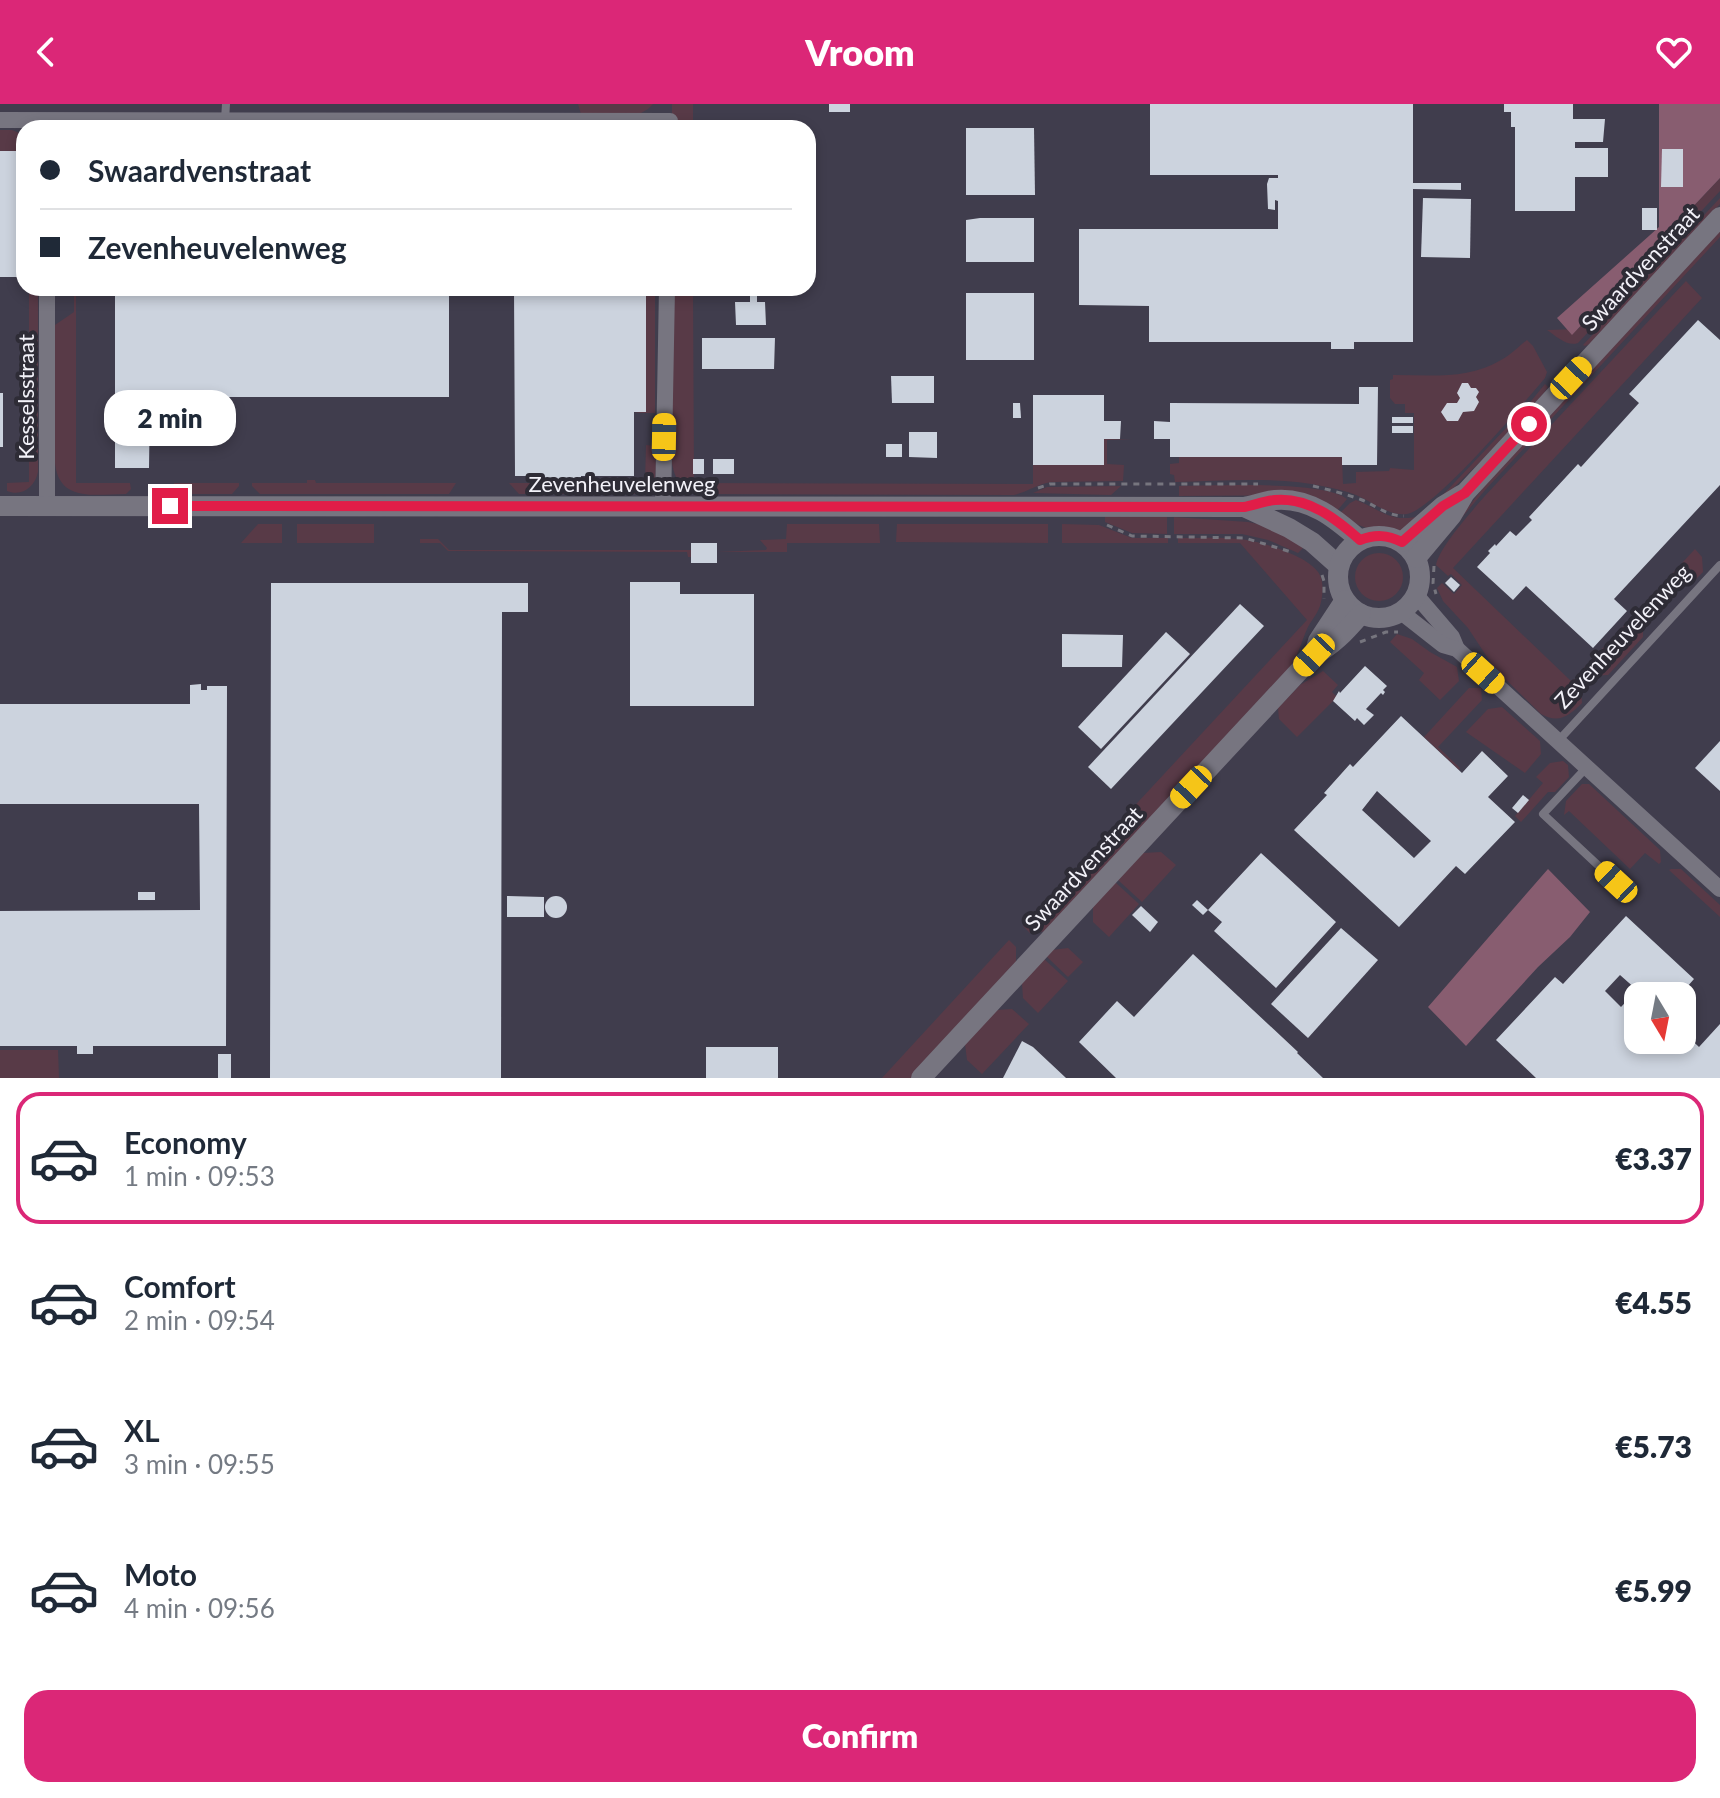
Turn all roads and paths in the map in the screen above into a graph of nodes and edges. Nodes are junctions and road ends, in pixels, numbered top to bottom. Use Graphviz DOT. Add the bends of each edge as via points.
graph roads {
  1 [pos="226,112"];
  2 [pos="670,118"];
  3 [pos="107,120"];
  4 [pos="1720,217"];
  5 [pos="47,296"];
  6 [pos="667,296"];
  7 [pos="1269,484"];
  8 [pos="1305,485"];
  9 [pos="1032,491"];
  10 [pos="1465,493"];
  11 [pos="0,506"];
  12 [pos="47,506"];
  13 [pos="663,507"];
  14 [pos="1244,507"];
  15 [pos="1409,516"];
  16 [pos="1360,540"];
  17 [pos="1402,542"];
  18 [pos="1425,559"];
  19 [pos="1720,565"];
  20 [pos="1339,566"];
  21 [pos="1416,595"];
  22 [pos="1441,602"];
  23 [pos="1353,607"];
  24 [pos="1401,612"];
  25 [pos="1457,649"];
  26 [pos="1559,740"];
  27 [pos="1587,766"];
  28 [pos="1616,882"];
  29 [pos="1720,889"];
  30 [pos="921,1078"];
  1 -- 2 [label="street"];
  1 -- 3 [label="street"];
  4 -- 10 [label="street, Swaardvenstraat"];
  5 -- 12 [label="street, Kesselsstraat"];
  6 -- 13 [label="street"];
  7 -- 9 [label="path" via="1050,484"];
  8 -- 15 [label="path" via="1337,491 1394,516"];
  10 -- 17 [label="street, Swaardvenstraat"];
  10 -- 18 [label="street, Swaardvenstraat"];
  11 -- 12 [label="street, Zevenheuvelenweg"];
  12 -- 13 [label="street, Zevenheuvelenweg"];
  13 -- 14 [label="street, Zevenheuvelenweg"];
  14 -- 16 [label="street, Zevenheuvelenweg" via="1276,500 1300,502 1334,517"];
  14 -- 20 [label="street, Zevenheuvelenweg" via="1312,542"];
  16 -- 17 [label="street" via="1382,536"];
  16 -- 20 [label="street"];
  17 -- 18 [label="street"];
  18 -- 21 [label="street"];
  18 -- 22 [label="path"];
  19 -- 26 [label="lane, Zevenheuvelenweg"];
  20 -- 23 [label="street" via="1340,590"];
  21 -- 24 [label="street"];
  21 -- 25 [label="street, Zevenheuvelenweg"];
  23 -- 24 [label="street" via="1374,618"];
  23 -- 30 [label="street, Swaardvenstraat"];
  24 -- 25 [label="street, Zevenheuvelenweg" via="1443,645"];
  25 -- 26 [label="street, Zevenheuvelenweg"];
  26 -- 27 [label="street, Zevenheuvelenweg"];
  27 -- 28 [label="lane" via="1543,814"];
  27 -- 29 [label="street, Zevenheuvelenweg"];
}
